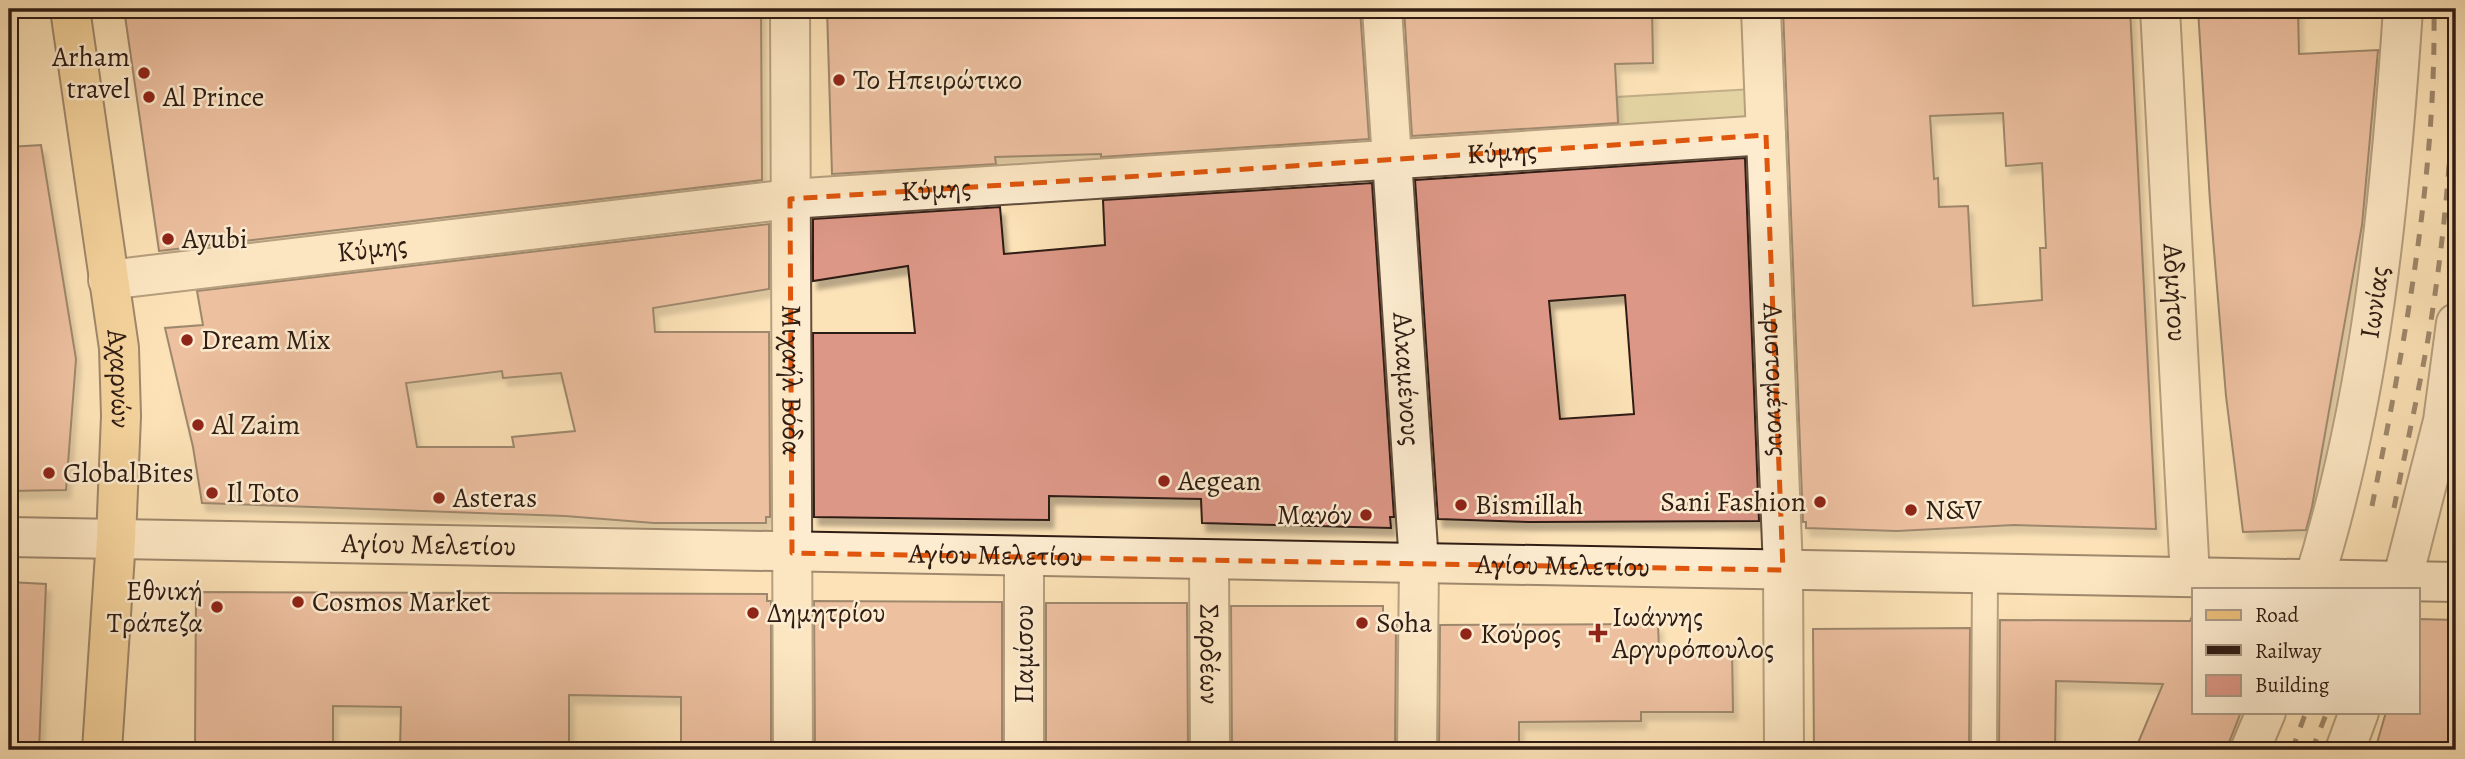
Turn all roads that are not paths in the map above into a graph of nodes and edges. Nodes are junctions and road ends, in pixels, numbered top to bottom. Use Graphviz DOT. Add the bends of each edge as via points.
graph roads {
  1 [pos="69,9"];
  2 [pos="790,9"];
  3 [pos="1382,9"];
  4 [pos="1761,9"];
  5 [pos="2160,9"];
  6 [pos="2403,9"];
  7 [pos="1766,135"];
  8 [pos="1392,160"];
  9 [pos="790,199"];
  10 [pos="108,280"];
  11 [pos="2456,323"];
  12 [pos="9,537"];
  13 [pos="116,539"];
  14 [pos="792,553"];
  15 [pos="1024,557"];
  16 [pos="1209,560"];
  17 [pos="1419,564"];
  18 [pos="1783,570"];
  19 [pos="1984,574"];
  20 [pos="2190,577"];
  21 [pos="2456,582"];
  22 [pos="2313,584"];
  23 [pos="2401,585"];
  24 [pos="2265,714"];
  25 [pos="2357,714"];
  26 [pos="102,750"];
  27 [pos="793,750"];
  28 [pos="1024,750"];
  29 [pos="1210,750"];
  30 [pos="1417,750"];
  31 [pos="1784,750"];
  32 [pos="1984,750"];
  33 [pos="2250,750"];
  34 [pos="2345,750"];
  1 -- 10 [label="main road, Αχαρνών"];
  2 -- 9 [label="street, Μιχαήλ Βόδα"];
  3 -- 8 [label="street, Αλκαμένους"];
  4 -- 7 [label="street, Αριστομένους"];
  5 -- 20 [label="street, Αδμήτου"];
  6 -- 22 [label="street, Ιωνίας" via="2394,146 2371,323 2344,472"];
  7 -- 8 [label="street, Κύμης"];
  7 -- 18 [label="street, Αριστομένους"];
  8 -- 9 [label="street, Κύμης"];
  8 -- 17 [label="street, Αλκαμένους"];
  9 -- 10 [label="street, Κύμης"];
  9 -- 14 [label="street, Μιχαήλ Βόδα"];
  10 -- 13 [label="main road, Αχαρνών" via="119,348 121,402"];
  11 -- 23 [label="street" via="2443,421"];
  12 -- 13 [label="street, Αγίου Μελετίου"];
  13 -- 14 [label="street, Αγίου Μελετίου"];
  13 -- 26 [label="main road, Αχαρνών"];
  14 -- 15 [label="street, Αγίου Μελετίου"];
  14 -- 27 [label="street, Μιχαήλ Βόδα"];
  15 -- 16 [label="street, Αγίου Μελετίου"];
  15 -- 28 [label="street, Παμίσου"];
  16 -- 17 [label="street, Αγίου Μελετίου"];
  16 -- 29 [label="street, Σαρδέων"];
  17 -- 18 [label="street, Αγίου Μελετίου"];
  17 -- 30 [label="street, Αλκαμένους"];
  18 -- 19 [label="street, Αγίου Μελετίου"];
  18 -- 31 [label="street, Αριστομένους"];
  19 -- 20 [label="street, Αγίου Μελετίου"];
  19 -- 32 [label="lane"];
  20 -- 22 [label="street, Αγίου Μελετίου"];
  21 -- 23 [label="street, Αγίου Μελετίου"];
  22 -- 23 [label="street, Αγίου Μελετίου"];
  24 -- 33 [label="street"];
  25 -- 34 [label="street"];
}
